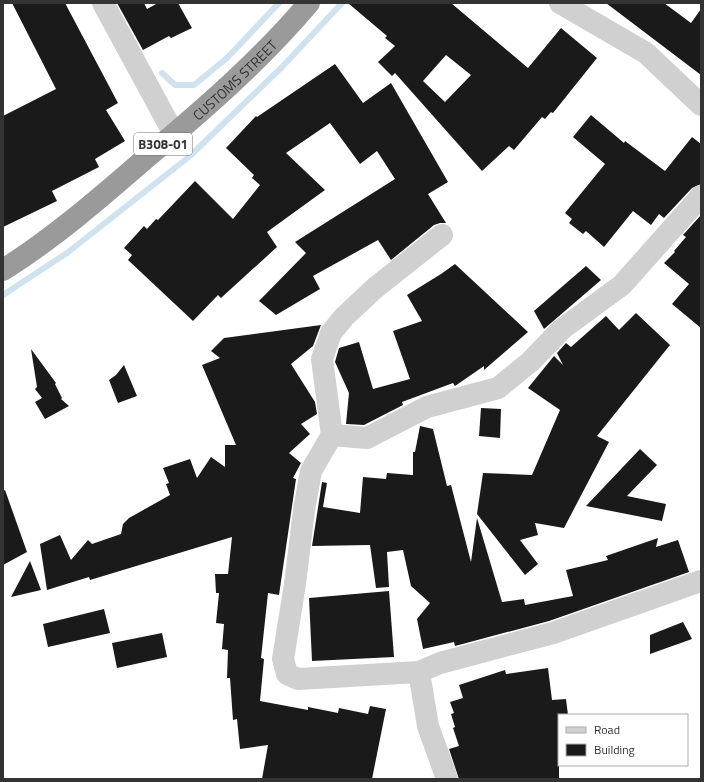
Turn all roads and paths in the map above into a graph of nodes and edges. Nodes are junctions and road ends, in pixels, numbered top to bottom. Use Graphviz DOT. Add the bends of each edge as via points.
graph roads {
  1 [pos="103,3"];
  2 [pos="309,3"];
  3 [pos="560,3"];
  4 [pos="701,104"];
  5 [pos="174,134"];
  6 [pos="701,196"];
  7 [pos="442,235"];
  8 [pos="3,270"];
  9 [pos="332,435"];
  10 [pos="701,581"];
  11 [pos="419,672"];
  12 [pos="447,779"];
  1 -- 5 [label="street"];
  2 -- 5 [label="highway, CUSTOMS STREET / B308-01" via="284,33"];
  3 -- 4 [label="street" via="646,53"];
  5 -- 8 [label="highway, CUSTOMS STREET / B308-01" via="90,207"];
  6 -- 9 [label="street" via="622,285 562,329 530,362 498,388 427,407 367,438"];
  7 -- 9 [label="street" via="375,288 331,333 322,359"];
  9 -- 11 [label="street" via="311,471 283,659 287,674 298,679"];
  10 -- 11 [label="street" via="553,633 440,663"];
  11 -- 12 [label="street" via="428,726"];
}
